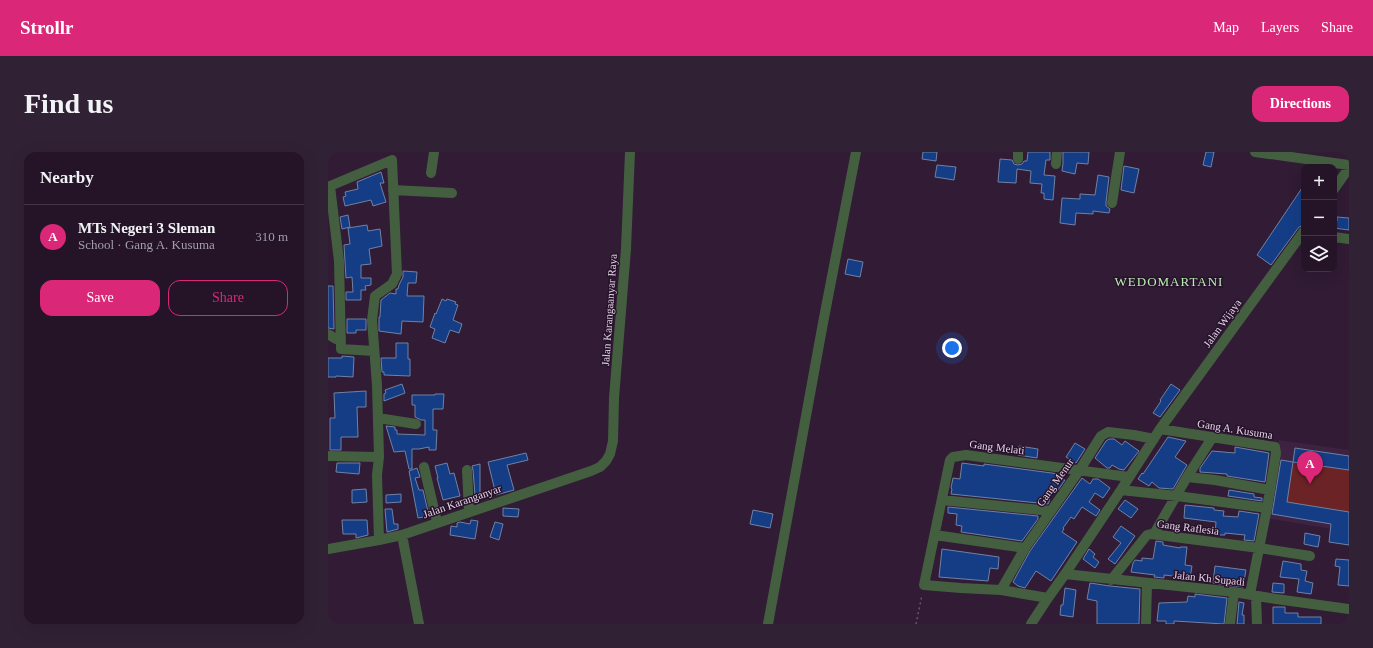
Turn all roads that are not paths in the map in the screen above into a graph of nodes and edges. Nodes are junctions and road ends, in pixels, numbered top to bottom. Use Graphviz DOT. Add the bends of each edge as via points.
graph roads {
  1 [pos="434,152"];
  2 [pos="630,152"];
  3 [pos="856,152"];
  4 [pos="1057,152"];
  5 [pos="1120,152"];
  6 [pos="1255,152"];
  7 [pos="1272,154"];
  8 [pos="1294,155"];
  9 [pos="393,156"];
  10 [pos="1056,164"];
  11 [pos="1349,164"];
  12 [pos="1349,168"];
  13 [pos="431,173"];
  14 [pos="1337,185"];
  15 [pos="329,186"];
  16 [pos="393,190"];
  17 [pos="452,193"];
  18 [pos="1112,203"];
  19 [pos="1301,236"];
  20 [pos="1337,237"];
  21 [pos="1349,239"];
  22 [pos="328,334"];
  23 [pos="341,339"];
  24 [pos="374,351"];
  25 [pos="378,418"];
  26 [pos="416,424"];
  27 [pos="1160,430"];
  28 [pos="1212,438"];
  29 [pos="1154,439"];
  30 [pos="328,456"];
  31 [pos="379,457"];
  32 [pos="424,467"];
  33 [pos="600,467"];
  34 [pos="467,470"];
  35 [pos="1079,471"];
  36 [pos="1129,477"];
  37 [pos="1187,477"];
  38 [pos="1122,490"];
  39 [pos="1270,490"];
  40 [pos="1177,496"];
  41 [pos="942,500"];
  42 [pos="1267,508"];
  43 [pos="469,511"];
  44 [pos="1050,511"];
  45 [pos="437,522"];
  46 [pos="1154,534"];
  47 [pos="402,535"];
  48 [pos="935,535"];
  49 [pos="379,540"];
  50 [pos="1025,548"];
  51 [pos="1259,548"];
  52 [pos="328,549"];
  53 [pos="1310,556"];
  54 [pos="1065,574"];
  55 [pos="1111,580"];
  56 [pos="1148,583"];
  57 [pos="1001,590"];
  58 [pos="1234,592"];
  59 [pos="1253,595"];
  60 [pos="1048,598"];
  61 [pos="1349,609"];
  62 [pos="419,624"];
  63 [pos="768,624"];
  64 [pos="1031,624"];
  65 [pos="1146,624"];
  66 [pos="1230,624"];
  67 [pos="1257,624"];
  1 -- 13 [label="street"];
  2 -- 33 [label="street, Jalan Karangaanyar Raya" via="613,441 610,454"];
  3 -- 63 [label="street"];
  4 -- 10 [label="street"];
  5 -- 18 [label="street"];
  6 -- 7 [label="street"];
  7 -- 8 [label="street"];
  8 -- 11 [label="street"];
  9 -- 15 [label="street"];
  9 -- 16 [label="street"];
  12 -- 14 [label="street"];
  15 -- 23 [label="street" via="339,261"];
  16 -- 17 [label="street"];
  16 -- 24 [label="street" via="397,274 392,284 374,299"];
  19 -- 27 [label="street, Jalan Wijaya"];
  20 -- 21 [label="street"];
  22 -- 23 [label="street"];
  23 -- 24 [label="street" via="341,349"];
  24 -- 25 [label="street"];
  25 -- 26 [label="street"];
  25 -- 31 [label="street"];
  27 -- 28 [label="street, Gang A. Kusuma"];
  27 -- 29 [label="street"];
  28 -- 37 [label="street"];
  28 -- 39 [label="street, Gang A. Kusuma" via="1275,447"];
  29 -- 35 [label="street, Gang Menur" via="1106,432"];
  29 -- 36 [label="street"];
  30 -- 31 [label="street"];
  31 -- 49 [label="street"];
  32 -- 45 [label="street"];
  33 -- 43 [label="street, Jalan Karanganyar"];
  34 -- 43 [label="street"];
  35 -- 36 [label="street, Gang Melati"];
  35 -- 41 [label="street, Gang Melati" via="959,455 950,460"];
  35 -- 44 [label="street, Gang Menur"];
  36 -- 38 [label="street"];
  37 -- 39 [label="street"];
  37 -- 40 [label="street"];
  38 -- 40 [label="street"];
  38 -- 54 [label="street"];
  39 -- 42 [label="street, Gang A. Kusuma"];
  40 -- 42 [label="street"];
  40 -- 46 [label="street"];
  41 -- 44 [label="street"];
  41 -- 48 [label="street, Gang Melati"];
  42 -- 51 [label="street, Gang A. Kusuma"];
  43 -- 45 [label="street, Jalan Karanganyar"];
  44 -- 50 [label="street, Gang Menur"];
  45 -- 47 [label="street, Jalan Karanganyar"];
  46 -- 51 [label="street, Gang Raflesia"];
  46 -- 55 [label="street, Gang Raflesia" via="1148,535"];
  47 -- 49 [label="street, Jalan Karanganyar"];
  47 -- 62 [label="street"];
  48 -- 50 [label="street"];
  48 -- 57 [label="street, Gang Melati" via="924,585"];
  49 -- 52 [label="street, Jalan Karanganyar"];
  50 -- 57 [label="street, Gang Menur"];
  51 -- 53 [label="street, Gang Raflesia"];
  51 -- 59 [label="street, Gang A. Kusuma"];
  54 -- 55 [label="street, Jalan Kh Supadi"];
  54 -- 60 [label="street"];
  55 -- 56 [label="street, Jalan Kh Supadi"];
  56 -- 58 [label="street, Jalan Kh Supadi"];
  56 -- 65 [label="street"];
  57 -- 60 [label="street"];
  58 -- 59 [label="street, Jalan Kh Supadi"];
  58 -- 66 [label="street"];
  59 -- 61 [label="street, Jalan Kh Supadi"];
  59 -- 67 [label="street, Gang A. Kusuma"];
  60 -- 64 [label="street"];
}
